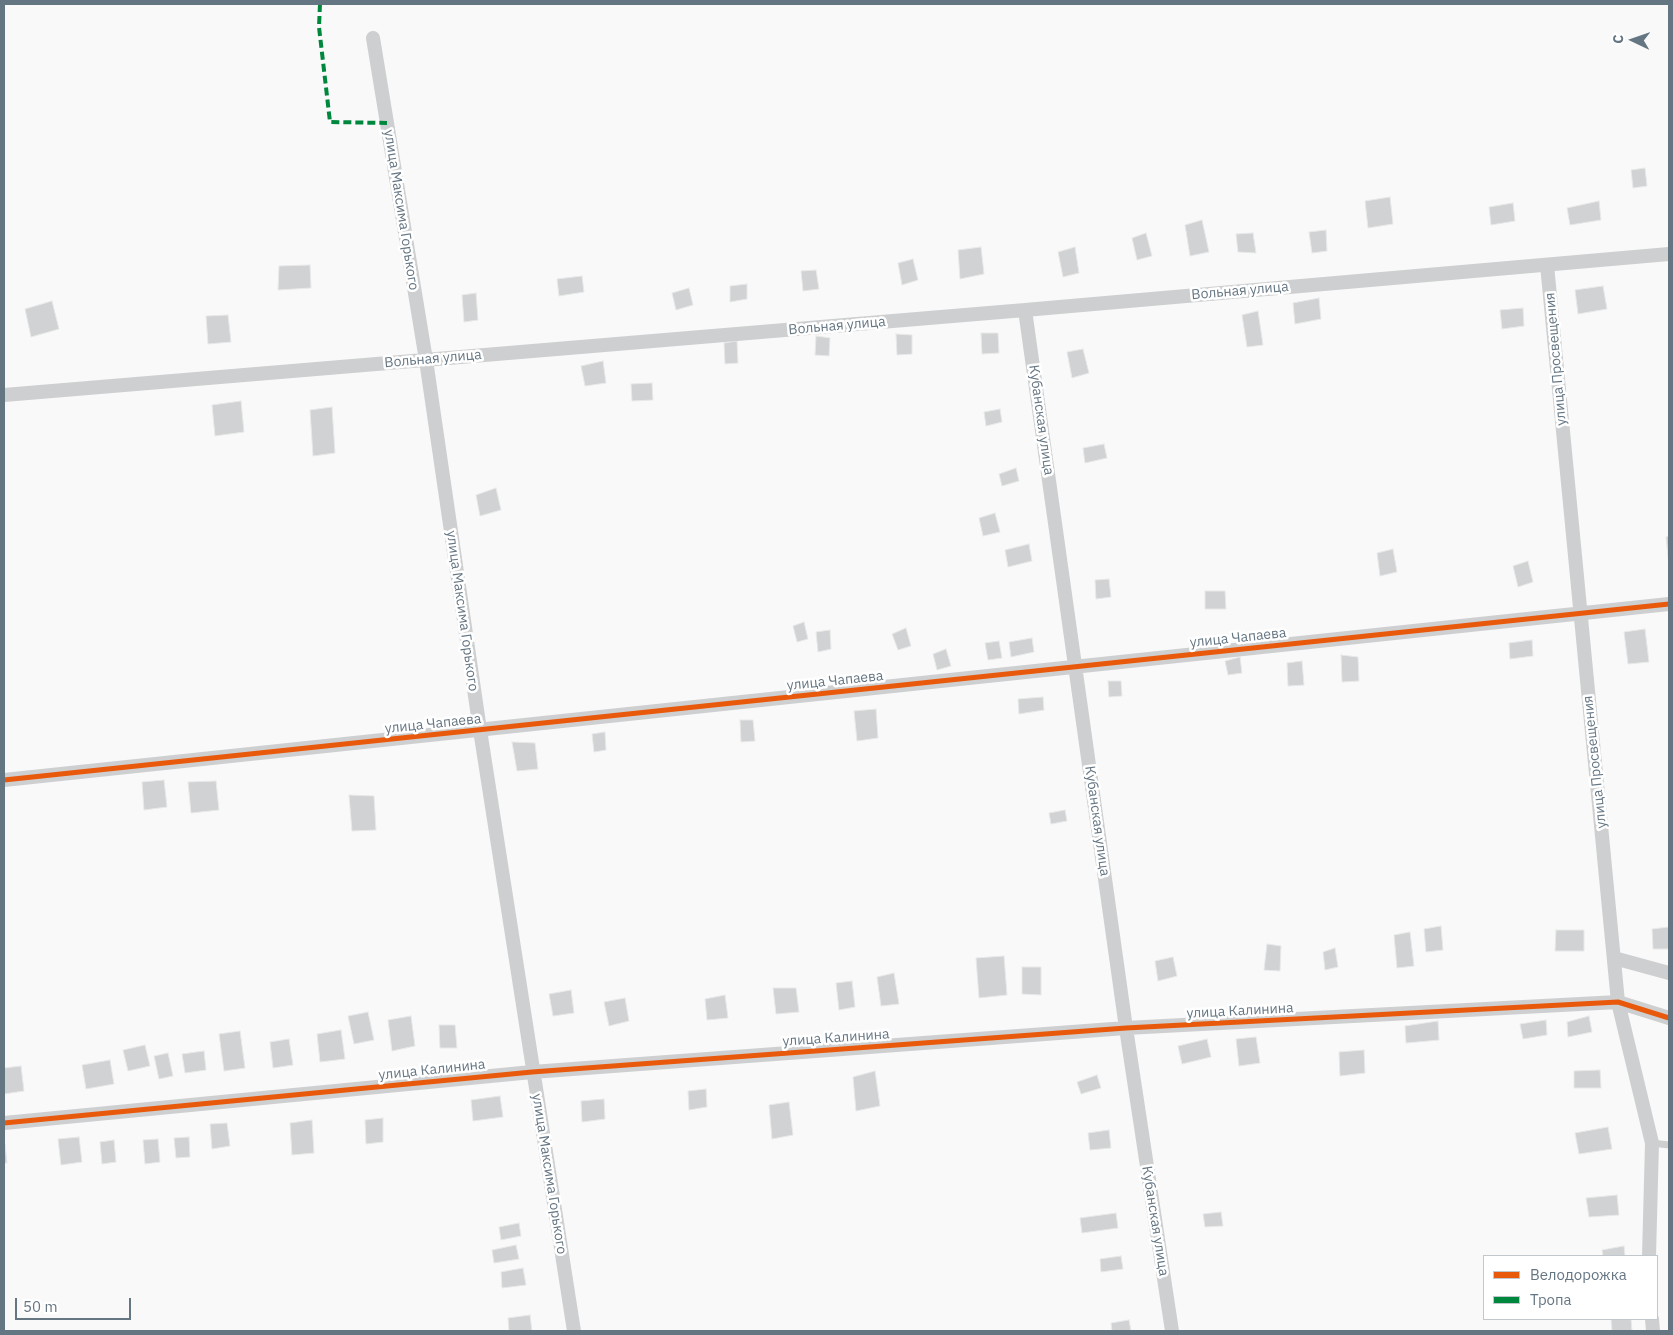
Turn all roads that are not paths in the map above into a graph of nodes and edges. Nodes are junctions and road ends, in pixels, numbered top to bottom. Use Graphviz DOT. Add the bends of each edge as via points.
graph roads {
  1 [pos="373,38"];
  2 [pos="1669,254"];
  3 [pos="1547,265"];
  4 [pos="1026,310"];
  5 [pos="426,360"];
  6 [pos="4,395"];
  7 [pos="1669,604"];
  8 [pos="1580,613"];
  9 [pos="1076,667"];
  10 [pos="480,730"];
  11 [pos="4,780"];
  12 [pos="1614,958"];
  13 [pos="1669,973"];
  14 [pos="1618,1002"];
  15 [pos="1669,1018"];
  16 [pos="1126,1028"];
  17 [pos="532,1072"];
  18 [pos="4,1123"];
  19 [pos="1652,1144"];
  20 [pos="1669,1145"];
  21 [pos="1649,1255"];
  22 [pos="574,1331"];
  23 [pos="1172,1331"];
  1 -- 5 [label="street, улица Максима Горького"];
  2 -- 3 [label="street, Вольная улица"];
  3 -- 4 [label="street, Вольная улица"];
  3 -- 8 [label="street, улица Просвещения"];
  4 -- 5 [label="street, Вольная улица"];
  4 -- 9 [label="street, Кубанская улица"];
  5 -- 6 [label="street, Вольная улица"];
  5 -- 10 [label="street, улица Максима Горького"];
  7 -- 8 [label="street, улица Чапаева"];
  8 -- 9 [label="street, улица Чапаева"];
  8 -- 12 [label="street, улица Просвещения"];
  9 -- 10 [label="street, улица Чапаева"];
  9 -- 16 [label="street, Кубанская улица"];
  10 -- 11 [label="street, улица Чапаева"];
  10 -- 17 [label="street, улица Максима Горького"];
  12 -- 13 [label="street"];
  12 -- 14 [label="street, улица Просвещения"];
  14 -- 15 [label="street, улица Калинина"];
  14 -- 16 [label="street, улица Калинина"];
  14 -- 19 [label="street, улица Просвещения"];
  16 -- 17 [label="street, улица Калинина"];
  16 -- 23 [label="street, Кубанская улица"];
  17 -- 18 [label="street, улица Калинина"];
  17 -- 22 [label="street, улица Максима Горького"];
  19 -- 20 [label="lane"];
  19 -- 21 [label="street, улица Просвещения"];
}
